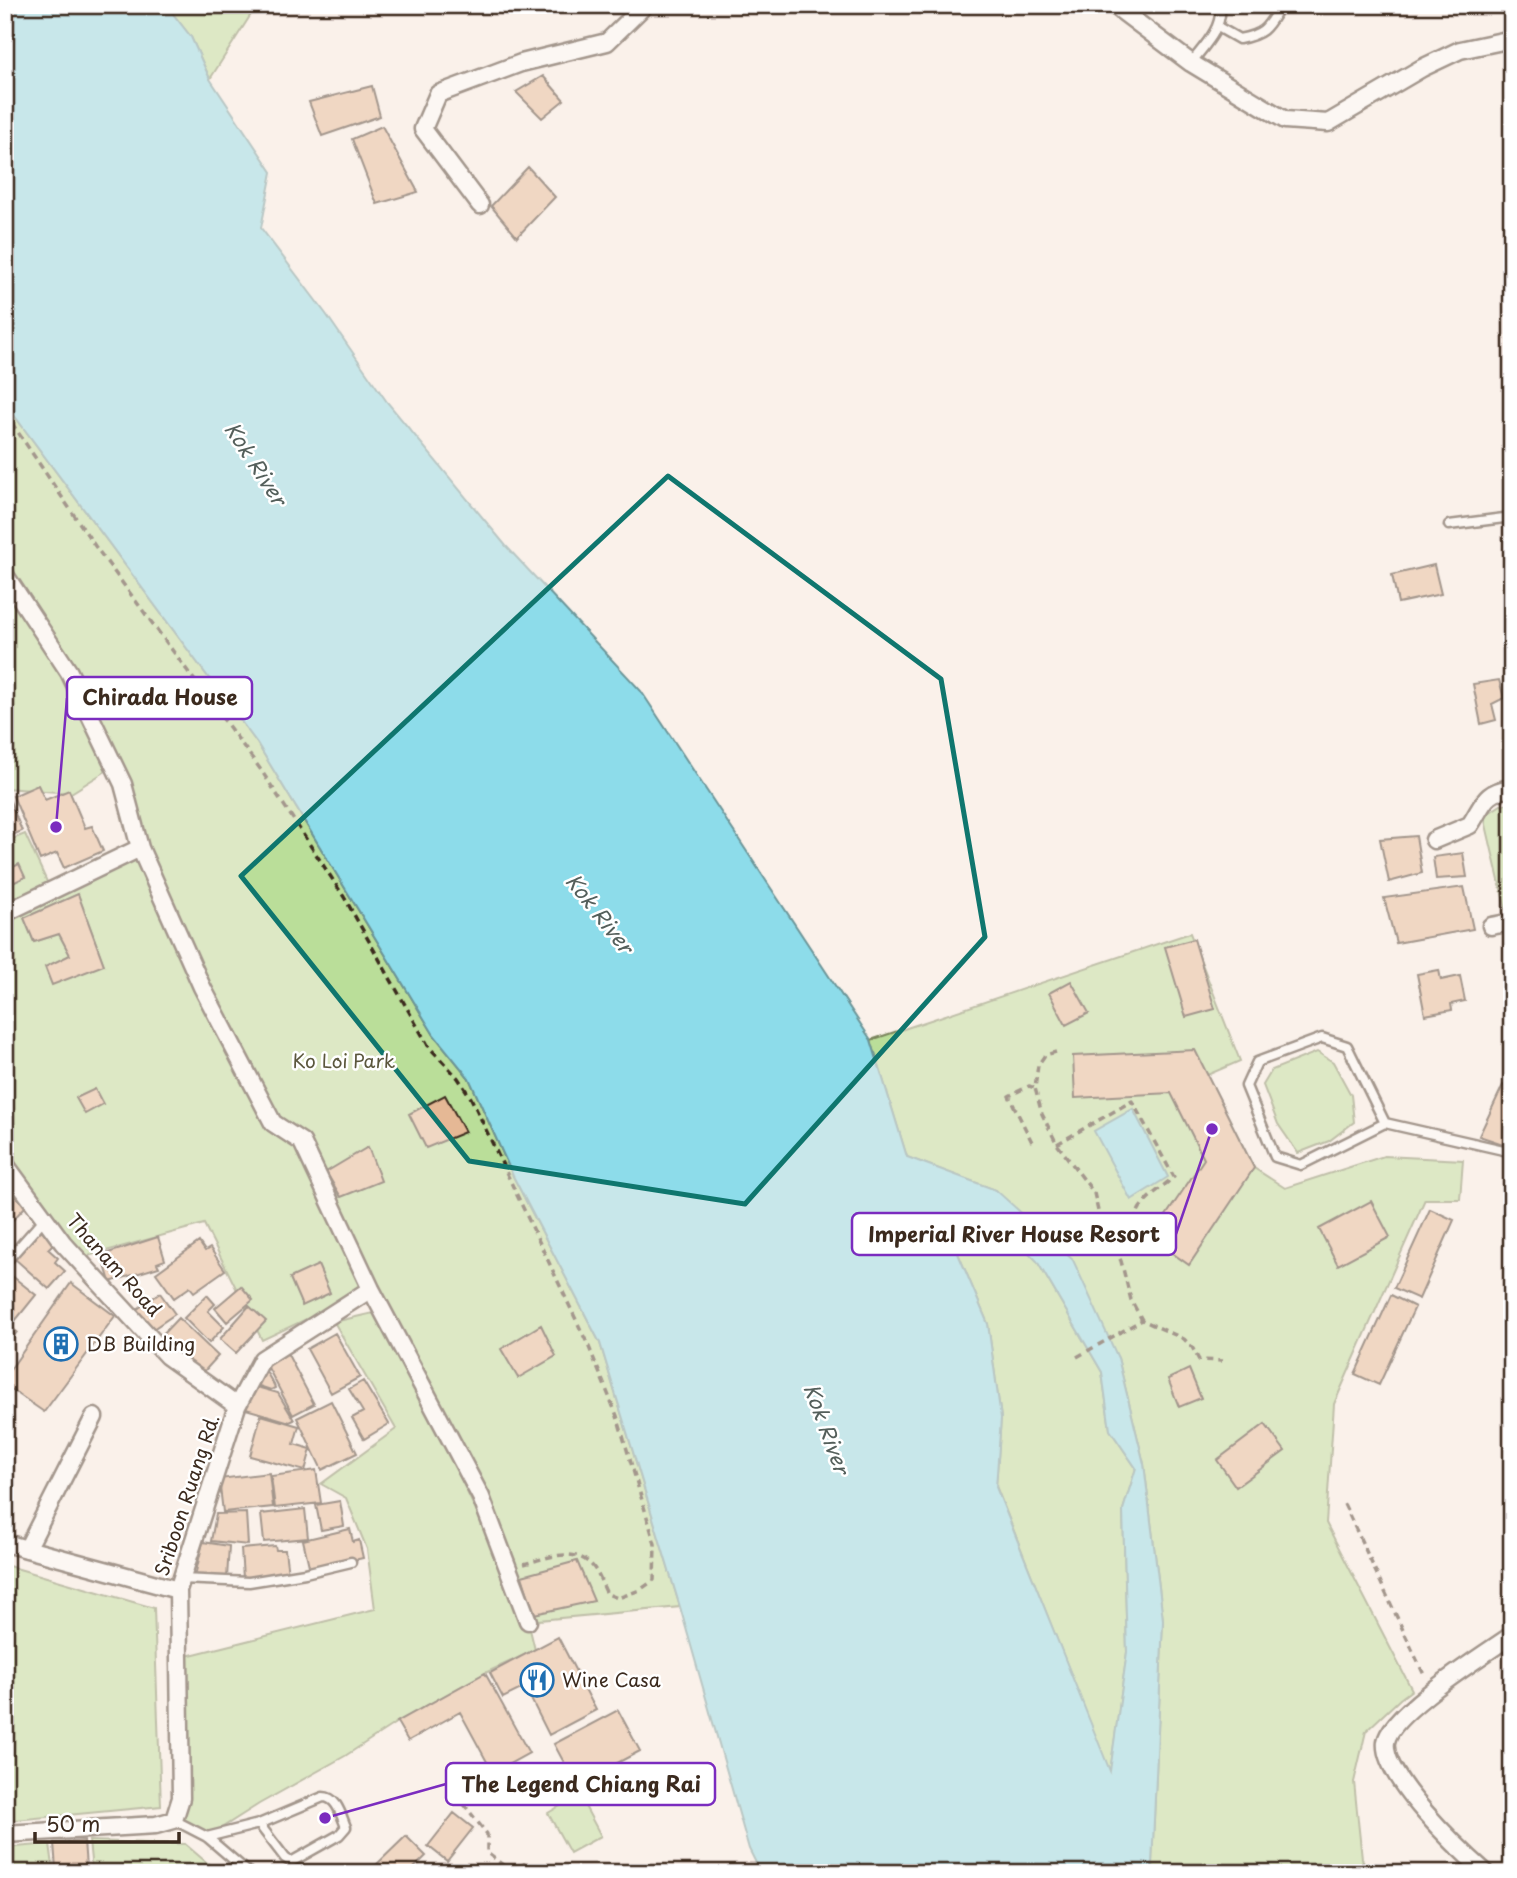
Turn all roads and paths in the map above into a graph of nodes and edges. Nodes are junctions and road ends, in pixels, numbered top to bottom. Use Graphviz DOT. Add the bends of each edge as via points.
graph roads {
  1 [pos="645,5"];
  2 [pos="1114,5"];
  3 [pos="1220,5"];
  4 [pos="1281,5"];
  5 [pos="1218,27"];
  6 [pos="1512,39"];
  7 [pos="1191,64"];
  8 [pos="480,205"];
  9 [pos="5,413"];
  10 [pos="1512,517"];
  11 [pos="1449,525"];
  12 [pos="5,575"];
  13 [pos="1512,788"];
  14 [pos="1434,840"];
  15 [pos="140,848"];
  16 [pos="5,913"];
  17 [pos="1512,922"];
  18 [pos="1490,926"];
  19 [pos="1056,1052"];
  20 [pos="1035,1088"];
  21 [pos="1385,1123"];
  22 [pos="1032,1142"];
  23 [pos="1057,1144"];
  24 [pos="1512,1152"];
  25 [pos="5,1164"];
  26 [pos="45,1218"];
  27 [pos="1115,1249"];
  28 [pos="5,1263"];
  29 [pos="371,1289"];
  30 [pos="1142,1320"];
  31 [pos="1077,1357"];
  32 [pos="1222,1360"];
  33 [pos="237,1406"];
  34 [pos="94,1417"];
  35 [pos="1344,1504"];
  36 [pos="5,1543"];
  37 [pos="27,1549"];
  38 [pos="351,1562"];
  39 [pos="508,1568"];
  40 [pos="180,1585"];
  41 [pos="528,1621"];
  42 [pos="1512,1635"];
  43 [pos="1432,1692"];
  44 [pos="456,1794"];
  45 [pos="174,1820"];
  46 [pos="259,1824"];
  47 [pos="5,1834"];
  48 [pos="207,1837"];
  49 [pos="249,1873"];
  50 [pos="536,1873"];
  51 [pos="1486,1873"];
  1 -- 8 [label="street" via="607,42 521,63 438,94 423,129"];
  2 -- 7 [label="street"];
  3 -- 5 [label="lane"];
  4 -- 5 [label="lane" via="1265,31 1253,37 1239,39"];
  5 -- 7 [label="lane"];
  6 -- 7 [label="street" via="1460,50 1328,123 1286,120"];
  9 -- 39 [label="path" via="95,546 261,770 344,897 429,1046 471,1098 589,1347 617,1416 655,1544 654,1580 618,1598 607,1594 585,1560 567,1553"];
  10 -- 11 [label="lane"];
  12 -- 15 [label="street" via="69,672 122,784"];
  13 -- 14 [label="street" via="1496,790 1483,800 1470,825"];
  15 -- 16 [label="street"];
  15 -- 29 [label="street" via="208,1000 273,1123 302,1142"];
  17 -- 18 [label="street"];
  19 -- 20 [label="path" via="1045,1055 1038,1065"];
  20 -- 22 [label="path" via="1029,1086 1009,1096"];
  20 -- 23 [label="path"];
  21 -- 21 [label="lane" via="1347,1046 1322,1038 1257,1062 1246,1086 1275,1157 1301,1165"];
  21 -- 24 [label="lane"];
  23 -- 27 [label="path" via="1094,1194 1100,1220"];
  23 -- 27 [label="path" via="1132,1101 1174,1177 1140,1209 1135,1233"];
  25 -- 26 [label="street, Thanam Road"];
  26 -- 28 [label="lane"];
  26 -- 33 [label="street, Thanam Road" via="62,1243 167,1356"];
  27 -- 30 [label="path"];
  29 -- 33 [label="street, Sriboon Ruang Rd." via="262,1359"];
  29 -- 39 [label="street" via="481,1497"];
  30 -- 31 [label="path"];
  30 -- 32 [label="path" via="1184,1339 1199,1360"];
  33 -- 40 [label="street, Sriboon Ruang Rd."];
  34 -- 37 [label="street"];
  35 -- 43 [label="path"];
  36 -- 37 [label="street"];
  37 -- 40 [label="street"];
  38 -- 40 [label="lane" via="249,1582"];
  39 -- 41 [label="street"];
  40 -- 45 [label="street, Sriboon Ruang Rd." via="181,1798"];
  42 -- 43 [label="street"];
  43 -- 51 [label="street" via="1392,1726 1385,1743 1391,1765 1447,1838"];
  44 -- 50 [label="path" via="487,1833 487,1853 511,1871 524,1864"];
  45 -- 47 [label="street"];
  45 -- 48 [label="lane"];
  46 -- 46 [label="lane" via="291,1862 346,1827 329,1797"];
  46 -- 48 [label="lane"];
  48 -- 49 [label="lane"];
}
